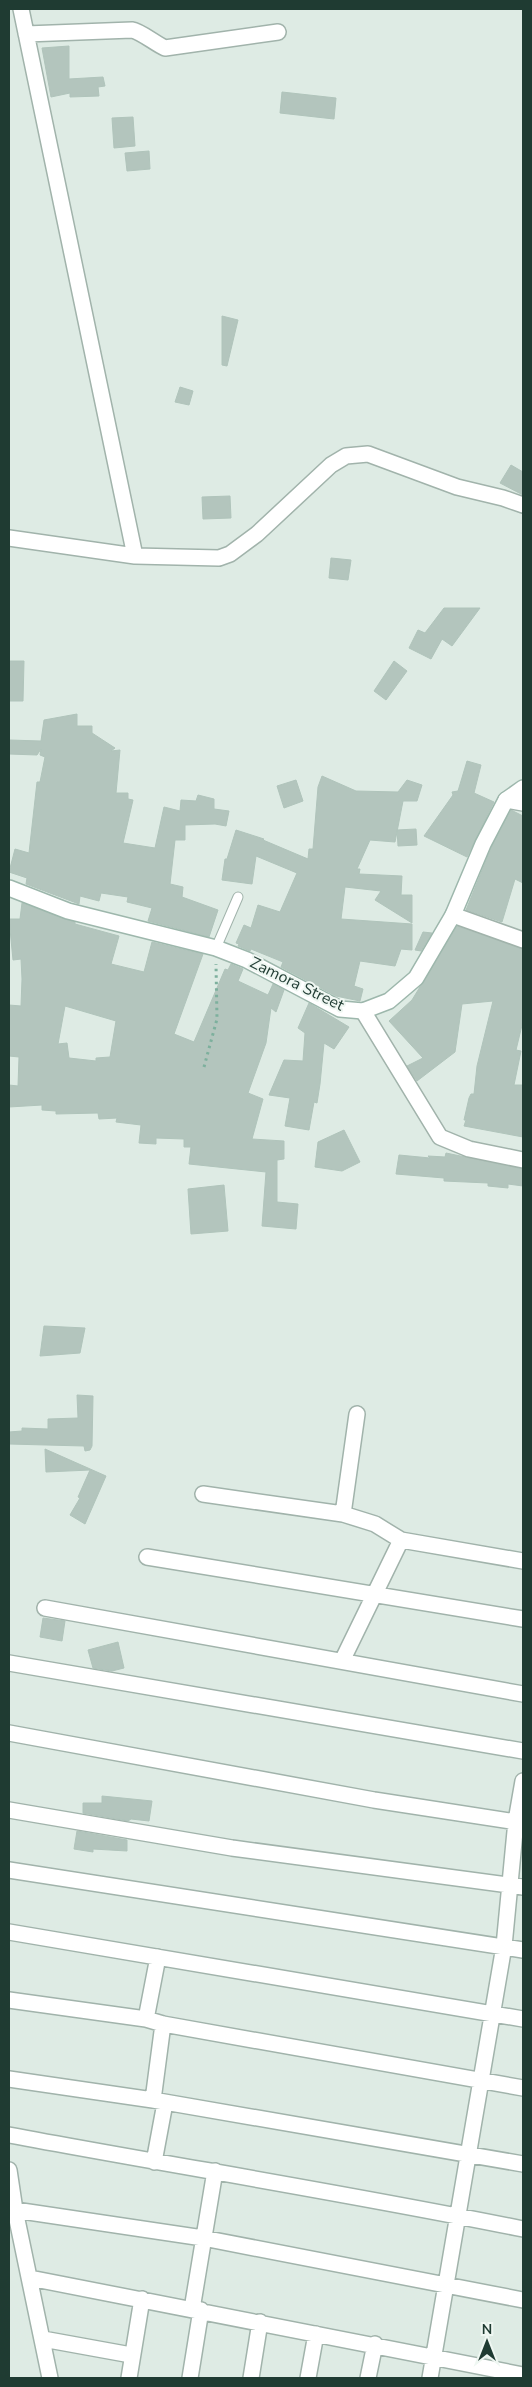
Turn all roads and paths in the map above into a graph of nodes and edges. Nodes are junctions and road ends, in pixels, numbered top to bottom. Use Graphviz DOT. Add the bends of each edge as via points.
graph roads {
  1 [pos="20,9"];
  2 [pos="278,32"];
  3 [pos="26,34"];
  4 [pos="523,506"];
  5 [pos="9,538"];
  6 [pos="134,556"];
  7 [pos="523,788"];
  8 [pos="506,800"];
  9 [pos="523,803"];
  10 [pos="9,888"];
  11 [pos="238,897"];
  12 [pos="453,915"];
  13 [pos="523,940"];
  14 [pos="216,948"];
  15 [pos="363,1011"];
  16 [pos="204,1067"];
  17 [pos="523,1160"];
  18 [pos="357,1414"];
  19 [pos="203,1494"];
  20 [pos="343,1514"];
  21 [pos="401,1540"];
  22 [pos="146,1557"];
  23 [pos="523,1561"];
  24 [pos="375,1594"];
  25 [pos="45,1608"];
  26 [pos="523,1618"];
  27 [pos="342,1661"];
  28 [pos="9,1663"];
  29 [pos="523,1694"];
  30 [pos="9,1733"];
  31 [pos="523,1752"];
  32 [pos="523,1781"];
  33 [pos="9,1810"];
  34 [pos="520,1822"];
  35 [pos="9,1870"];
  36 [pos="517,1886"];
  37 [pos="9,1932"];
  38 [pos="504,1946"];
  39 [pos="523,1950"];
  40 [pos="158,1957"];
  41 [pos="9,2000"];
  42 [pos="491,2013"];
  43 [pos="146,2019"];
  44 [pos="523,2019"];
  45 [pos="163,2024"];
  46 [pos="9,2079"];
  47 [pos="482,2080"];
  48 [pos="523,2088"];
  49 [pos="159,2101"];
  50 [pos="9,2135"];
  51 [pos="468,2155"];
  52 [pos="154,2162"];
  53 [pos="523,2164"];
  54 [pos="9,2170"];
  55 [pos="215,2170"];
  56 [pos="15,2210"];
  57 [pos="457,2215"];
  58 [pos="523,2229"];
  59 [pos="203,2238"];
  60 [pos="30,2278"];
  61 [pos="445,2284"];
  62 [pos="142,2299"];
  63 [pos="523,2300"];
  64 [pos="196,2310"];
  65 [pos="260,2322"];
  66 [pos="316,2334"];
  67 [pos="43,2339"];
  68 [pos="375,2344"];
  69 [pos="131,2355"];
  70 [pos="434,2356"];
  71 [pos="489,2373"];
  72 [pos="523,2375"];
  73 [pos="50,2378"];
  74 [pos="129,2378"];
  75 [pos="190,2378"];
  76 [pos="251,2378"];
  77 [pos="308,2378"];
  78 [pos="368,2378"];
  79 [pos="430,2378"];
  1 -- 3 [label="street"];
  2 -- 3 [label="street" via="165,48 137,30"];
  3 -- 6 [label="street"];
  4 -- 6 [label="street" via="457,487 368,454 346,456 331,465 257,534 230,554 219,558"];
  5 -- 6 [label="street"];
  7 -- 8 [label="street"];
  8 -- 9 [label="street"];
  8 -- 12 [label="street, Zamora Street" via="482,844"];
  10 -- 14 [label="street, Zamora Street" via="68,911"];
  11 -- 14 [label="lane"];
  12 -- 13 [label="street"];
  12 -- 15 [label="street, Zamora Street" via="416,978 389,1001"];
  14 -- 15 [label="street, Zamora Street" via="247,960 340,1009"];
  14 -- 16 [label="path" via="217,1019"];
  15 -- 17 [label="street" via="440,1137 469,1149"];
  18 -- 20 [label="street"];
  19 -- 20 [label="street"];
  20 -- 21 [label="street" via="376,1524"];
  21 -- 23 [label="street"];
  21 -- 24 [label="street"];
  22 -- 24 [label="street"];
  24 -- 26 [label="street"];
  24 -- 27 [label="street"];
  25 -- 27 [label="street"];
  27 -- 29 [label="street"];
  28 -- 31 [label="street"];
  30 -- 34 [label="street" via="374,1800"];
  32 -- 34 [label="street"];
  33 -- 36 [label="street" via="232,1848"];
  34 -- 36 [label="street"];
  35 -- 38 [label="street"];
  36 -- 38 [label="street"];
  37 -- 40 [label="street"];
  38 -- 39 [label="street"];
  38 -- 42 [label="street"];
  40 -- 42 [label="street"];
  40 -- 43 [label="street"];
  41 -- 43 [label="street"];
  42 -- 44 [label="street"];
  42 -- 47 [label="street"];
  43 -- 45 [label="street"];
  45 -- 47 [label="street"];
  45 -- 49 [label="street"];
  46 -- 49 [label="street"];
  47 -- 48 [label="street"];
  47 -- 51 [label="street"];
  49 -- 51 [label="street"];
  49 -- 52 [label="street"];
  50 -- 52 [label="street"];
  51 -- 53 [label="street"];
  51 -- 57 [label="street"];
  52 -- 55 [label="street"];
  54 -- 56 [label="street"];
  55 -- 57 [label="street"];
  55 -- 59 [label="street"];
  56 -- 59 [label="street"];
  56 -- 60 [label="street"];
  57 -- 58 [label="street"];
  57 -- 61 [label="street"];
  59 -- 61 [label="street"];
  59 -- 64 [label="street"];
  60 -- 62 [label="street"];
  60 -- 67 [label="street"];
  61 -- 63 [label="street"];
  61 -- 70 [label="street"];
  62 -- 64 [label="street"];
  62 -- 69 [label="street"];
  64 -- 65 [label="street"];
  64 -- 75 [label="street"];
  65 -- 66 [label="street"];
  65 -- 76 [label="street"];
  66 -- 68 [label="street"];
  66 -- 77 [label="street"];
  67 -- 69 [label="street"];
  67 -- 73 [label="street"];
  68 -- 70 [label="street"];
  68 -- 78 [label="street"];
  69 -- 74 [label="street"];
  70 -- 71 [label="street"];
  70 -- 79 [label="street"];
  71 -- 72 [label="street"];
}
